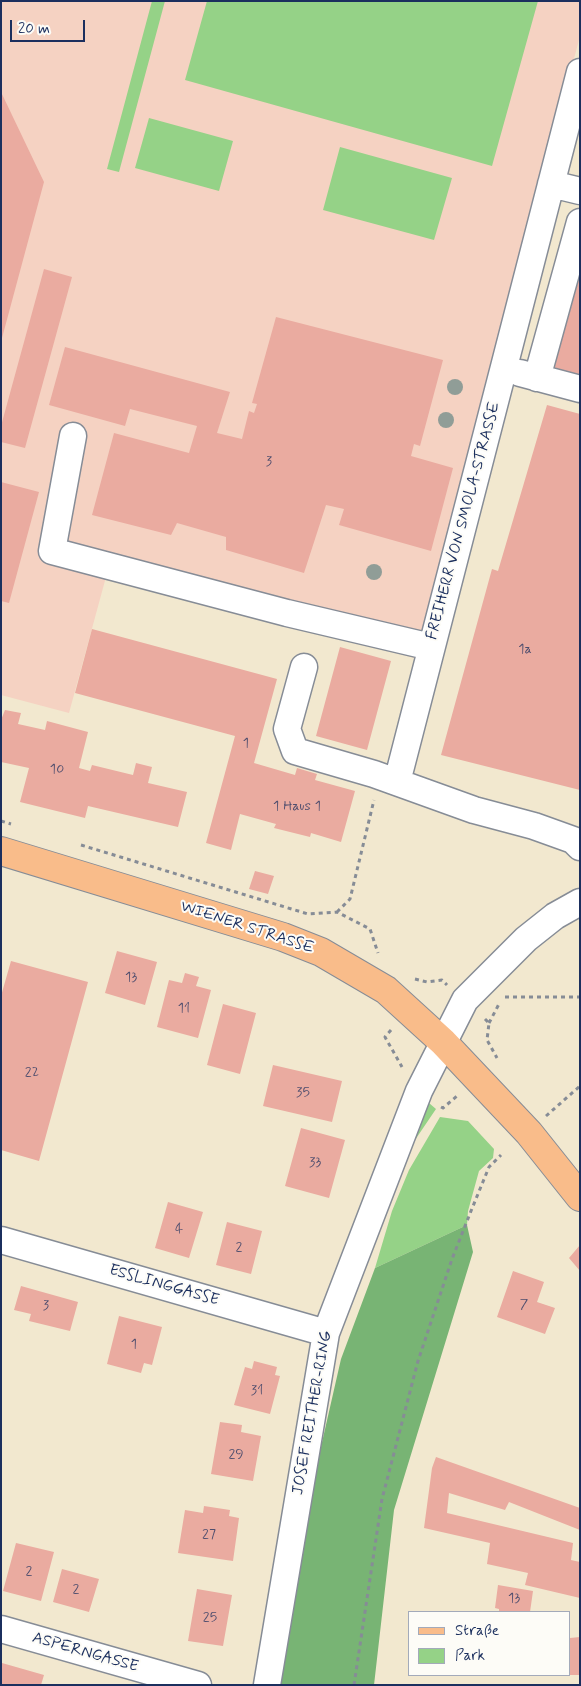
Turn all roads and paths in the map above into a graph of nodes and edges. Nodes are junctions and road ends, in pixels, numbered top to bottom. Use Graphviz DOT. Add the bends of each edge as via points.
graph roads {
  1 [pos="580,72"];
  2 [pos="551,184"];
  3 [pos="580,191"];
  4 [pos="580,222"];
  5 [pos="503,369"];
  6 [pos="537,378"];
  7 [pos="580,389"];
  8 [pos="73,436"];
  9 [pos="431,647"];
  10 [pos="304,667"];
  11 [pos="397,782"];
  12 [pos="375,796"];
  13 [pos="580,847"];
  14 [pos="1,852"];
  15 [pos="580,902"];
  16 [pos="337,912"];
  17 [pos="444,982"];
  18 [pos="422,988"];
  19 [pos="580,997"];
  20 [pos="484,1018"];
  21 [pos="489,1023"];
  22 [pos="385,1037"];
  23 [pos="443,1042"];
  24 [pos="496,1062"];
  25 [pos="403,1069"];
  26 [pos="580,1086"];
  27 [pos="543,1119"];
  28 [pos="501,1155"];
  29 [pos="580,1197"];
  30 [pos="1,1240"];
  31 [pos="326,1333"];
  32 [pos="1,1629"];
  33 [pos="198,1685"];
  34 [pos="267,1685"];
  35 [pos="354,1685"];
  1 -- 2 [label="street, FREIHERR VON SMOLA-STRASSE"];
  2 -- 3 [label="street"];
  2 -- 5 [label="street, FREIHERR VON SMOLA-STRASSE"];
  4 -- 6 [label="street"];
  5 -- 6 [label="street"];
  5 -- 9 [label="street, FREIHERR VON SMOLA-STRASSE"];
  6 -- 7 [label="street"];
  8 -- 9 [label="street" via="52,551"];
  9 -- 11 [label="street, FREIHERR VON SMOLA-STRASSE"];
  10 -- 11 [label="street" via="286,729 295,751"];
  11 -- 13 [label="street" via="474,810 534,826 573,840"];
  12 -- 16 [label="path" via="350,899"];
  14 -- 23 [label="main road, WIENER STRASSE" via="276,934 321,952 386,990"];
  15 -- 23 [label="street, JOSEF REITHER-RING" via="555,916 526,939 465,1000"];
  17 -- 18 [label="path" via="427,982"];
  19 -- 21 [label="path" via="503,997"];
  20 -- 21 [label="path"];
  21 -- 24 [label="path" via="488,1040"];
  22 -- 25 [label="path"];
  23 -- 29 [label="main road, WIENER STRASSE" via="529,1133"];
  23 -- 31 [label="street, JOSEF REITHER-RING" via="419,1091"];
  26 -- 27 [label="path"];
  28 -- 35 [label="path" via="489,1167 471,1211 418,1361 382,1499"];
  30 -- 31 [label="street, ESSLINGGASSE"];
  31 -- 34 [label="street, JOSEF REITHER-RING"];
  32 -- 33 [label="street, ASPERNGASSE"];
}
